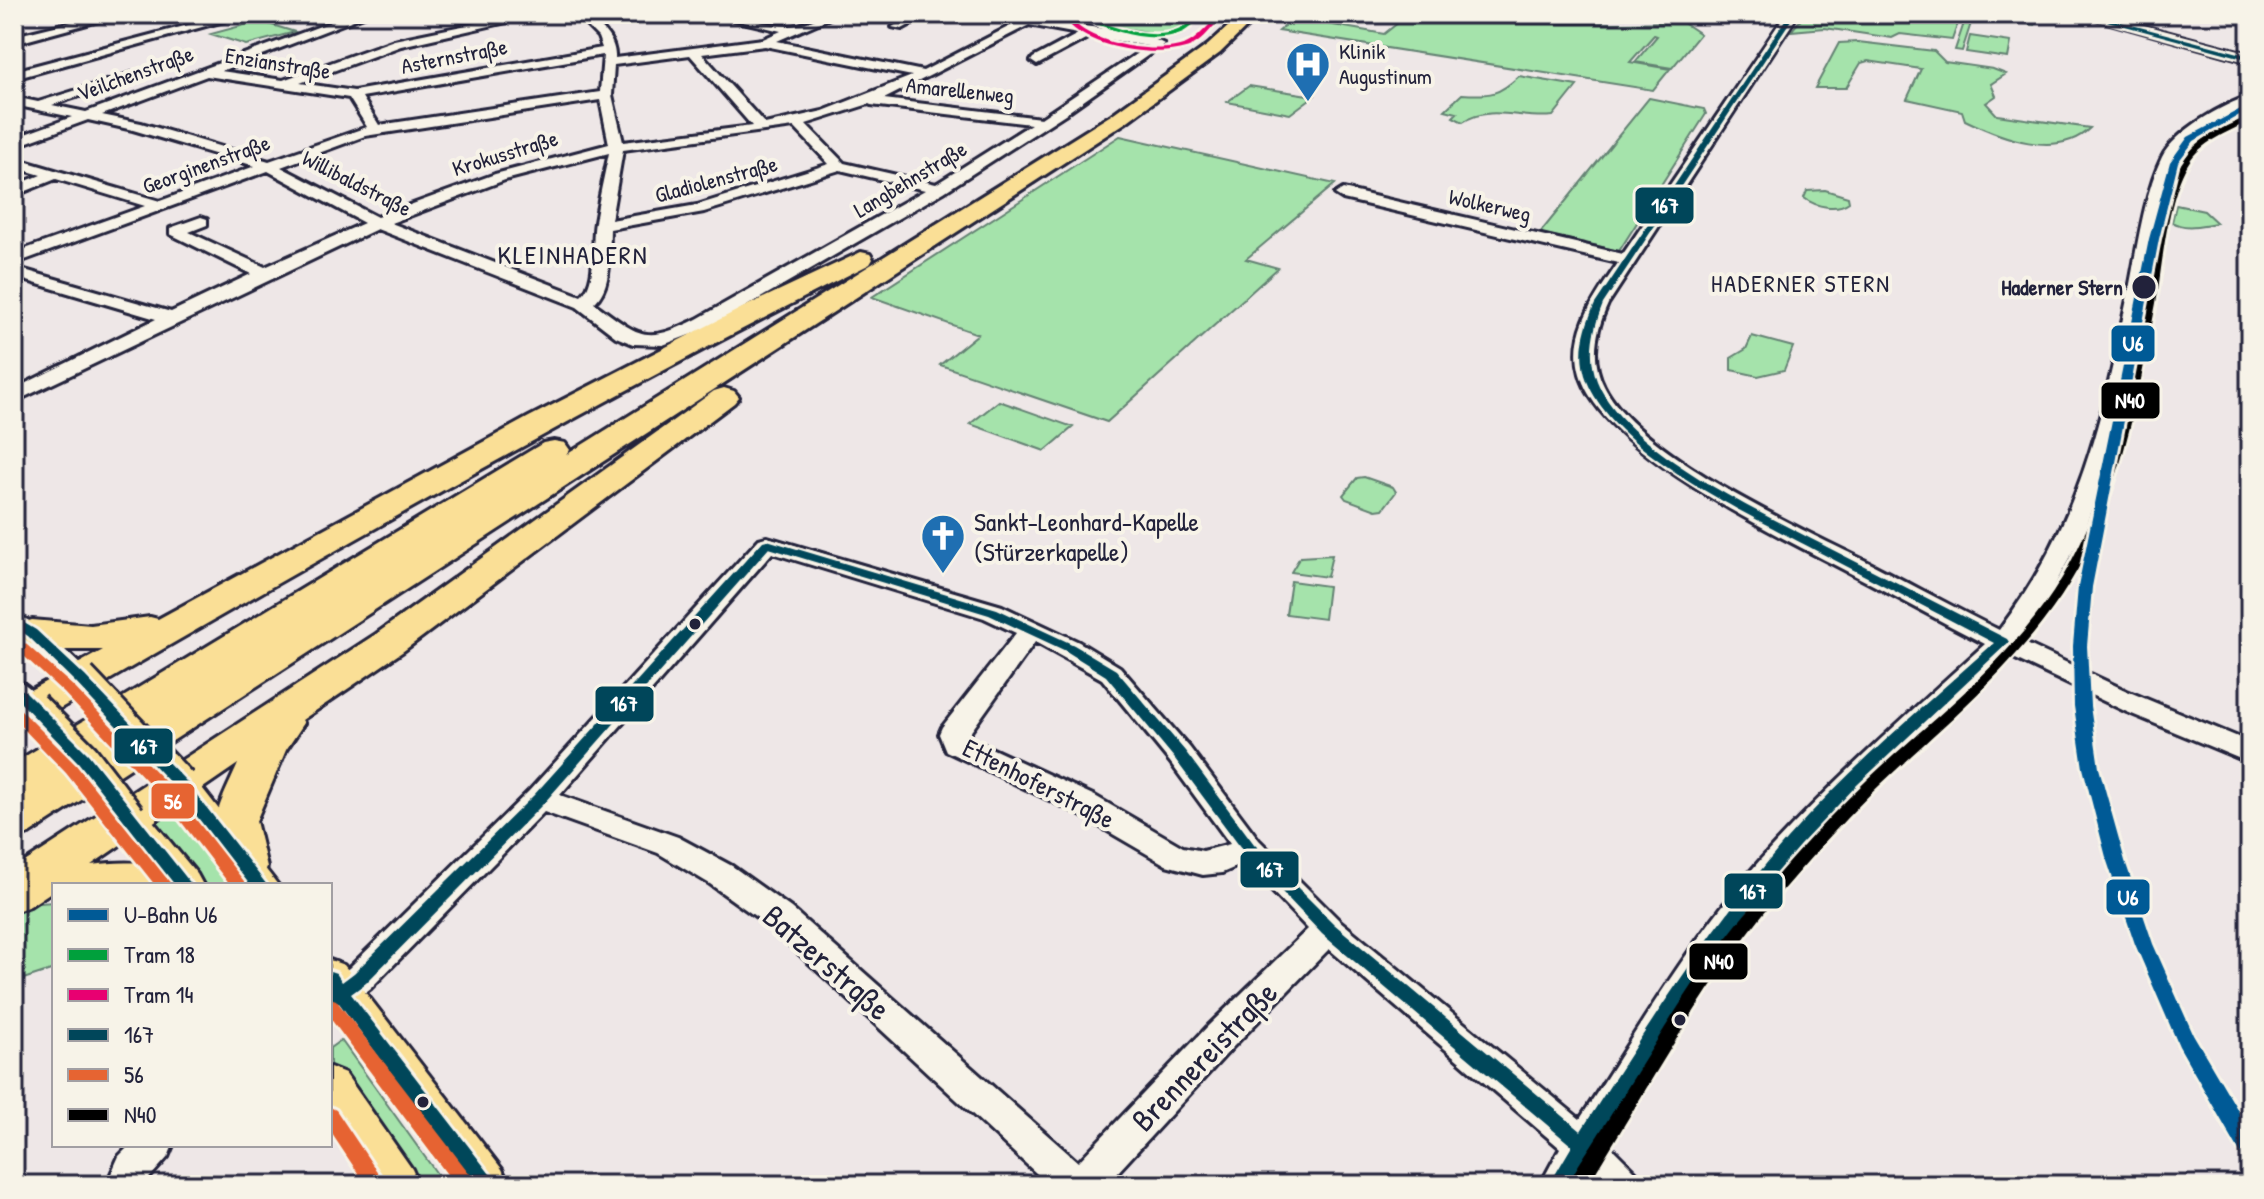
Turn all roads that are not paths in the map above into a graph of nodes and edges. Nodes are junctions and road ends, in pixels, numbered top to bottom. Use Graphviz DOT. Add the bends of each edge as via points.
graph roads {
  1 [pos="118,14"];
  2 [pos="243,14"];
  3 [pos="363,14"];
  4 [pos="536,14"];
  5 [pos="581,14"];
  6 [pos="715,14"];
  7 [pos="833,14"];
  8 [pos="924,14"];
  9 [pos="983,14"];
  10 [pos="1229,14"];
  11 [pos="1252,14"];
  12 [pos="1792,14"];
  13 [pos="2084,14"];
  14 [pos="2138,14"];
  15 [pos="1075,17"];
  16 [pos="1029,21"];
  17 [pos="2121,24"];
  18 [pos="1062,26"];
  19 [pos="898,27"];
  20 [pos="793,30"];
  21 [pos="1091,31"];
  22 [pos="14,42"];
  23 [pos="765,42"];
  24 [pos="694,52"];
  25 [pos="610,56"];
  26 [pos="77,57"];
  27 [pos="2250,58"];
  28 [pos="1037,61"];
  29 [pos="204,71"];
  30 [pos="14,75"];
  31 [pos="923,75"];
  32 [pos="136,76"];
  33 [pos="285,84"];
  34 [pos="354,95"];
  35 [pos="606,95"];
  36 [pos="2250,100"];
  37 [pos="14,101"];
  38 [pos="871,101"];
  39 [pos="38,105"];
  40 [pos="87,115"];
  41 [pos="797,122"];
  42 [pos="1044,122"];
  43 [pos="761,128"];
  44 [pos="375,129"];
  45 [pos="14,143"];
  46 [pos="617,147"];
  47 [pos="14,162"];
  48 [pos="267,165"];
  49 [pos="839,166"];
  50 [pos="58,173"];
  51 [pos="939,189"];
  52 [pos="14,191"];
  53 [pos="1343,194"];
  54 [pos="158,205"];
  55 [pos="201,222"];
  56 [pos="376,223"];
  57 [pos="602,226"];
  58 [pos="930,238"];
  59 [pos="14,259"];
  60 [pos="861,259"];
  61 [pos="1628,260"];
  62 [pos="14,272"];
  63 [pos="268,274"];
  64 [pos="583,303"];
  65 [pos="175,319"];
  66 [pos="664,340"];
  67 [pos="14,396"];
  68 [pos="182,621"];
  69 [pos="23,627"];
  70 [pos="1032,629"];
  71 [pos="2003,642"];
  72 [pos="80,679"];
  73 [pos="20,704"];
  74 [pos="296,708"];
  75 [pos="2250,753"];
  76 [pos="14,783"];
  77 [pos="180,784"];
  78 [pos="539,799"];
  79 [pos="129,818"];
  80 [pos="14,822"];
  81 [pos="1249,848"];
  82 [pos="252,876"];
  83 [pos="96,883"];
  84 [pos="152,883"];
  85 [pos="182,883"];
  86 [pos="52,890"];
  87 [pos="14,893"];
  88 [pos="14,902"];
  89 [pos="1328,929"];
  90 [pos="334,990"];
  91 [pos="332,1091"];
  92 [pos="1584,1145"];
  93 [pos="153,1147"];
  94 [pos="124,1185"];
  95 [pos="396,1185"];
  96 [pos="486,1185"];
  97 [pos="1079,1185"];
  98 [pos="1558,1185"];
  99 [pos="1623,1185"];
  1 -- 22 [label="street"];
  2 -- 26 [label="street"];
  3 -- 29 [label="street, Veilchenstraße"];
  4 -- 33 [label="street" via="398,43"];
  5 -- 25 [label="street" via="603,36"];
  6 -- 20 [label="street"];
  7 -- 20 [label="street"];
  8 -- 19 [label="street"];
  9 -- 16 [label="street"];
  10 -- 60 [label="highway" via="1149,80"];
  11 -- 58 [label="highway" via="1170,83"];
  12 -- 61 [label="street"];
  13 -- 17 [label="street"];
  14 -- 17 [label="street"];
  15 -- 18 [label="street"];
  16 -- 18 [label="street"];
  16 -- 31 [label="street, Krokusstraße"];
  17 -- 27 [label="street"];
  18 -- 21 [label="street"];
  20 -- 23 [label="street"];
  21 -- 28 [label="street"];
  21 -- 42 [label="street, Langbehnstraße" via="1158,44"];
  22 -- 26 [label="street"];
  23 -- 24 [label="street, Asternstraße"];
  23 -- 31 [label="street"];
  24 -- 25 [label="street, Asternstraße"];
  24 -- 43 [label="street"];
  25 -- 34 [label="street, Asternstraße"];
  25 -- 35 [label="street"];
  26 -- 30 [label="street"];
  29 -- 33 [label="street, Enzianstraße"];
  29 -- 40 [label="street, Veilchenstraße"];
  31 -- 38 [label="street, Krokusstraße"];
  32 -- 39 [label="street"];
  33 -- 34 [label="street, Enzianstraße"];
  34 -- 44 [label="street, Enzianstraße"];
  35 -- 44 [label="street, Georginenstraße"];
  35 -- 46 [label="street"];
  36 -- 71 [label="street" via="2192,131 2169,157 2100,457 2061,556"];
  37 -- 39 [label="street, Willibaldstraße"];
  38 -- 41 [label="street, Krokusstraße"];
  38 -- 42 [label="street, Amarellenweg"];
  39 -- 40 [label="street, Willibaldstraße"];
  40 -- 45 [label="street, Veilchenstraße"];
  40 -- 48 [label="street, Willibaldstraße"];
  41 -- 43 [label="street, Krokusstraße"];
  41 -- 49 [label="street"];
  42 -- 51 [label="street, Langbehnstraße"];
  43 -- 46 [label="street, Krokusstraße"];
  44 -- 48 [label="street, Georginenstraße"];
  46 -- 56 [label="street, Krokusstraße" via="501,177"];
  46 -- 57 [label="street"];
  47 -- 50 [label="street"];
  48 -- 54 [label="street, Georginenstraße"];
  48 -- 56 [label="street, Willibaldstraße"];
  49 -- 51 [label="street"];
  49 -- 57 [label="street, Gladiolenstraße" via="699,209"];
  50 -- 52 [label="street"];
  50 -- 54 [label="street"];
  51 -- 66 [label="street, Langbehnstraße"];
  53 -- 61 [label="street, Wolkerweg"];
  54 -- 59 [label="street, Georginenstraße"];
  55 -- 63 [label="street" via="176,231"];
  56 -- 63 [label="street, Krokusstraße"];
  56 -- 64 [label="street, Willibaldstraße"];
  57 -- 64 [label="street" via="594,294"];
  58 -- 74 [label="highway" via="756,374"];
  58 -- 80 [label="highway"];
  60 -- 68 [label="highway" via="703,336"];
  60 -- 76 [label="highway"];
  61 -- 71 [label="street" via="1592,317 1586,355 1598,393 1619,419 1698,479"];
  62 -- 65 [label="street"];
  63 -- 65 [label="street, Krokusstraße"];
  64 -- 66 [label="street, Willibaldstraße" via="632,340"];
  65 -- 67 [label="street, Krokusstraße"];
  68 -- 69 [label="highway" via="93,639 60,639"];
  68 -- 72 [label="highway"];
  69 -- 72 [label="street"];
  70 -- 78 [label="street" via="944,596 767,544"];
  70 -- 81 [label="street" via="1111,673"];
  70 -- 81 [label="street, Ettenhoferstraße" via="952,734 956,744 1085,804 1176,857 1222,861"];
  71 -- 75 [label="street"];
  71 -- 92 [label="street" via="1860,773 1770,870 1695,969"];
  72 -- 73 [label="highway"];
  72 -- 77 [label="main road, bridge"];
  73 -- 79 [label="main road, bridge" via="83,758"];
  74 -- 77 [label="highway"];
  74 -- 82 [label="highway" via="268,744 234,821"];
  77 -- 79 [label="highway"];
  77 -- 82 [label="main road"];
  78 -- 90 [label="street" via="360,978"];
  78 -- 97 [label="street, Batzerstraße" via="668,845 780,917"];
  79 -- 85 [label="main road"];
  79 -- 87 [label="highway"];
  81 -- 89 [label="street"];
  83 -- 84 [label="highway"];
  86 -- 88 [label="highway"];
  89 -- 92 [label="street"];
  89 -- 97 [label="street, Brennereistraße"];
  90 -- 96 [label="main road"];
  91 -- 95 [label="main road"];
  92 -- 98 [label="street"];
  92 -- 99 [label="street"];
  93 -- 94 [label="street"];
}
